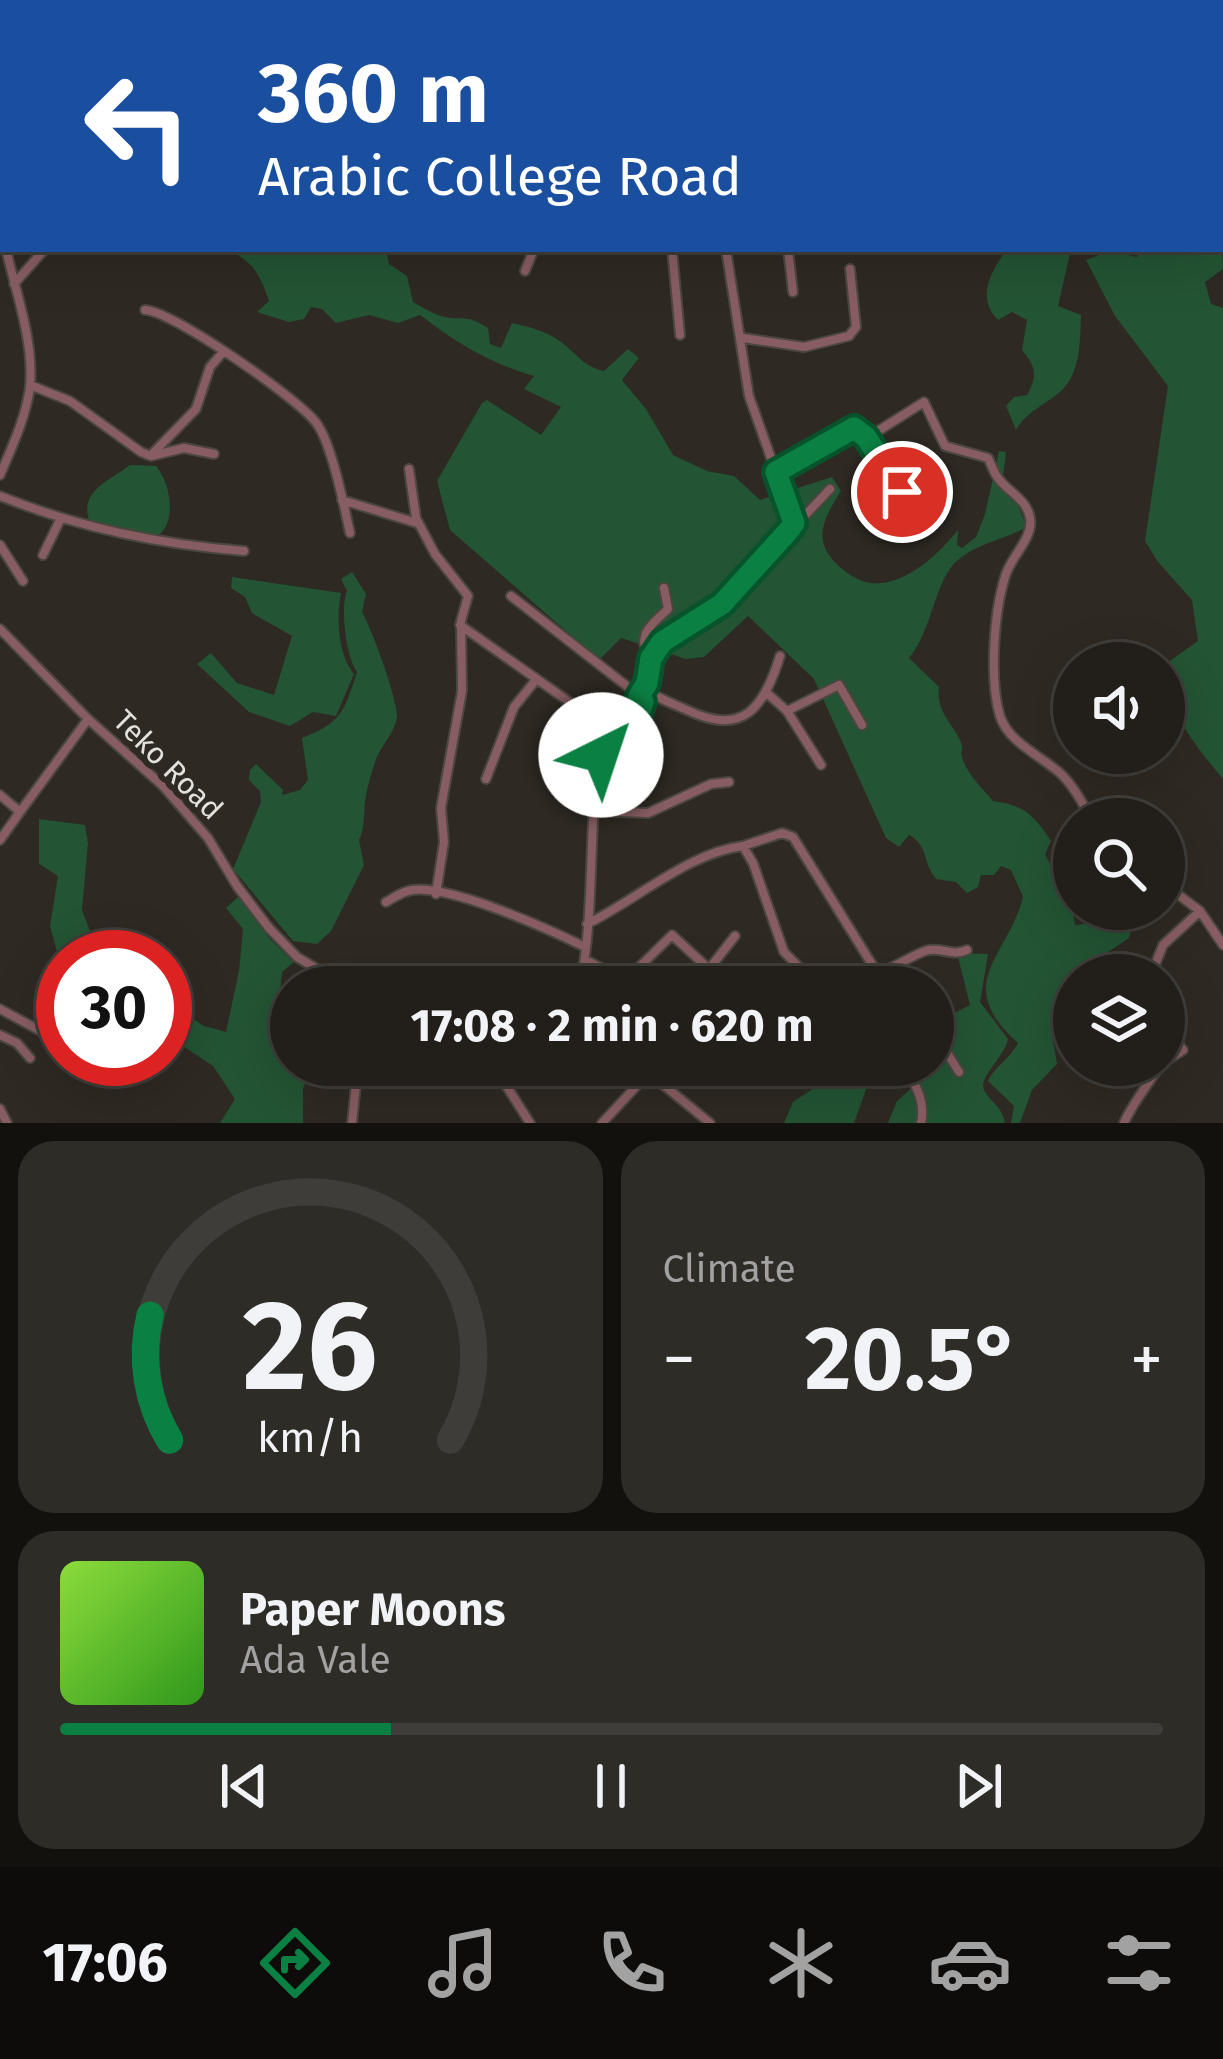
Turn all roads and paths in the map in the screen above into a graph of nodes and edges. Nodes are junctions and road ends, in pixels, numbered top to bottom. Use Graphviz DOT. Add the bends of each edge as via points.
graph roads {
  1 [pos="7,252"];
  2 [pos="42,252"];
  3 [pos="533,252"];
  4 [pos="672,252"];
  5 [pos="728,252"];
  6 [pos="788,252"];
  7 [pos="850,269"];
  8 [pos="524,272"];
  9 [pos="14,285"];
  10 [pos="793,292"];
  11 [pos="146,310"];
  12 [pos="680,335"];
  13 [pos="743,338"];
  14 [pos="223,352"];
  15 [pos="30,386"];
  16 [pos="866,437"];
  17 [pos="214,454"];
  18 [pos="151,456"];
  19 [pos="409,469"];
  20 [pos="776,472"];
  21 [pos="0,475"];
  22 [pos="830,489"];
  23 [pos="0,496"];
  24 [pos="342,500"];
  25 [pos="921,513"];
  26 [pos="60,520"];
  27 [pos="794,523"];
  28 [pos="419,524"];
  29 [pos="350,533"];
  30 [pos="0,545"];
  31 [pos="244,551"];
  32 [pos="43,555"];
  33 [pos="23,581"];
  34 [pos="664,588"];
  35 [pos="511,596"];
  36 [pos="460,625"];
  37 [pos="0,629"];
  38 [pos="780,656"];
  39 [pos="651,658"];
  40 [pos="535,681"];
  41 [pos="642,692"];
  42 [pos="768,694"];
  43 [pos="787,711"];
  44 [pos="88,719"];
  45 [pos="862,725"];
  46 [pos="601,755"];
  47 [pos="821,765"];
  48 [pos="486,779"];
  49 [pos="729,782"];
  50 [pos="0,795"];
  51 [pos="1078,798"];
  52 [pos="593,811"];
  53 [pos="20,812"];
  54 [pos="0,840"];
  55 [pos="743,846"];
  56 [pos="436,894"];
  57 [pos="1185,900"];
  58 [pos="386,902"];
  59 [pos="1200,911"];
  60 [pos="587,924"];
  61 [pos="735,936"];
  62 [pos="1223,945"];
  63 [pos="584,946"];
  64 [pos="967,950"];
  65 [pos="1159,954"];
  66 [pos="586,960"];
  67 [pos="312,966"];
  68 [pos="585,966"];
  69 [pos="798,966"];
  70 [pos="871,966"];
  71 [pos="896,966"];
  72 [pos="0,1009"];
  73 [pos="36,1028"];
  74 [pos="0,1035"];
  75 [pos="30,1058"];
  76 [pos="954,1065"];
  77 [pos="958,1072"];
  78 [pos="356,1086"];
  79 [pos="506,1086"];
  80 [pos="641,1086"];
  81 [pos="665,1086"];
  82 [pos="916,1086"];
  83 [pos="1151,1086"];
  84 [pos="0,1109"];
  85 [pos="615,1119"];
  86 [pos="7,1123"];
  87 [pos="352,1123"];
  88 [pos="530,1123"];
  89 [pos="602,1123"];
  90 [pos="710,1123"];
  91 [pos="921,1123"];
  92 [pos="1124,1123"];
  1 -- 9 [label="street"];
  2 -- 9 [label="street"];
  3 -- 8 [label="street"];
  4 -- 12 [label="street"];
  5 -- 13 [label="street"];
  6 -- 10 [label="street"];
  7 -- 13 [label="street" via="856,327 849,336 804,347"];
  9 -- 15 [label="street"];
  11 -- 14 [label="street"];
  13 -- 20 [label="street" via="749,396"];
  14 -- 18 [label="street" via="196,409"];
  14 -- 24 [label="street" via="316,421"];
  15 -- 18 [label="street" via="70,401"];
  15 -- 21 [label="street"];
  16 -- 20 [label="street" via="850,428"];
  16 -- 25 [label="street"];
  16 -- 51 [label="street" via="924,402 943,443 984,455 1027,508 1030,531 1001,591 997,701 1004,727 1063,775"];
  17 -- 18 [label="street" via="184,448"];
  19 -- 28 [label="street"];
  20 -- 27 [label="street"];
  22 -- 27 [label="street"];
  23 -- 26 [label="street"];
  24 -- 28 [label="street"];
  24 -- 29 [label="street"];
  26 -- 31 [label="street"];
  26 -- 32 [label="street"];
  27 -- 39 [label="street" via="722,604 676,630"];
  28 -- 36 [label="street" via="466,590"];
  30 -- 33 [label="street"];
  34 -- 39 [label="street" via="668,609 643,640"];
  35 -- 41 [label="street"];
  36 -- 40 [label="street"];
  36 -- 56 [label="street" via="462,691"];
  37 -- 44 [label="street, Teko Road"];
  38 -- 42 [label="street"];
  39 -- 41 [label="street"];
  40 -- 46 [label="street" via="589,718"];
  40 -- 48 [label="street" via="514,707"];
  41 -- 42 [label="street" via="719,722 736,720"];
  41 -- 46 [label="street" via="632,723"];
  42 -- 43 [label="street"];
  43 -- 45 [label="street" via="839,685"];
  43 -- 47 [label="street"];
  44 -- 53 [label="street"];
  44 -- 67 [label="street, Teko Road" via="177,802 269,928"];
  46 -- 52 [label="street"];
  49 -- 52 [label="street" via="648,812"];
  50 -- 53 [label="street"];
  52 -- 60 [label="street"];
  53 -- 54 [label="street"];
  55 -- 60 [label="street" via="693,861"];
  55 -- 69 [label="street" via="784,952"];
  55 -- 70 [label="street" via="793,837"];
  56 -- 58 [label="street" via="414,890"];
  56 -- 63 [label="street" via="505,911"];
  57 -- 59 [label="street"];
  59 -- 62 [label="street"];
  59 -- 65 [label="street"];
  60 -- 63 [label="street"];
  61 -- 66 [label="street" via="709,969 672,935 626,981"];
  63 -- 66 [label="street"];
  64 -- 71 [label="street" via="922,952"];
  66 -- 68 [label="street"];
  72 -- 73 [label="street"];
  74 -- 75 [label="street"];
  76 -- 77 [label="street"];
  78 -- 87 [label="street"];
  79 -- 88 [label="street"];
  80 -- 85 [label="street"];
  81 -- 90 [label="street"];
  82 -- 91 [label="street"];
  83 -- 92 [label="street"];
  84 -- 86 [label="street"];
  85 -- 89 [label="street"];
}
